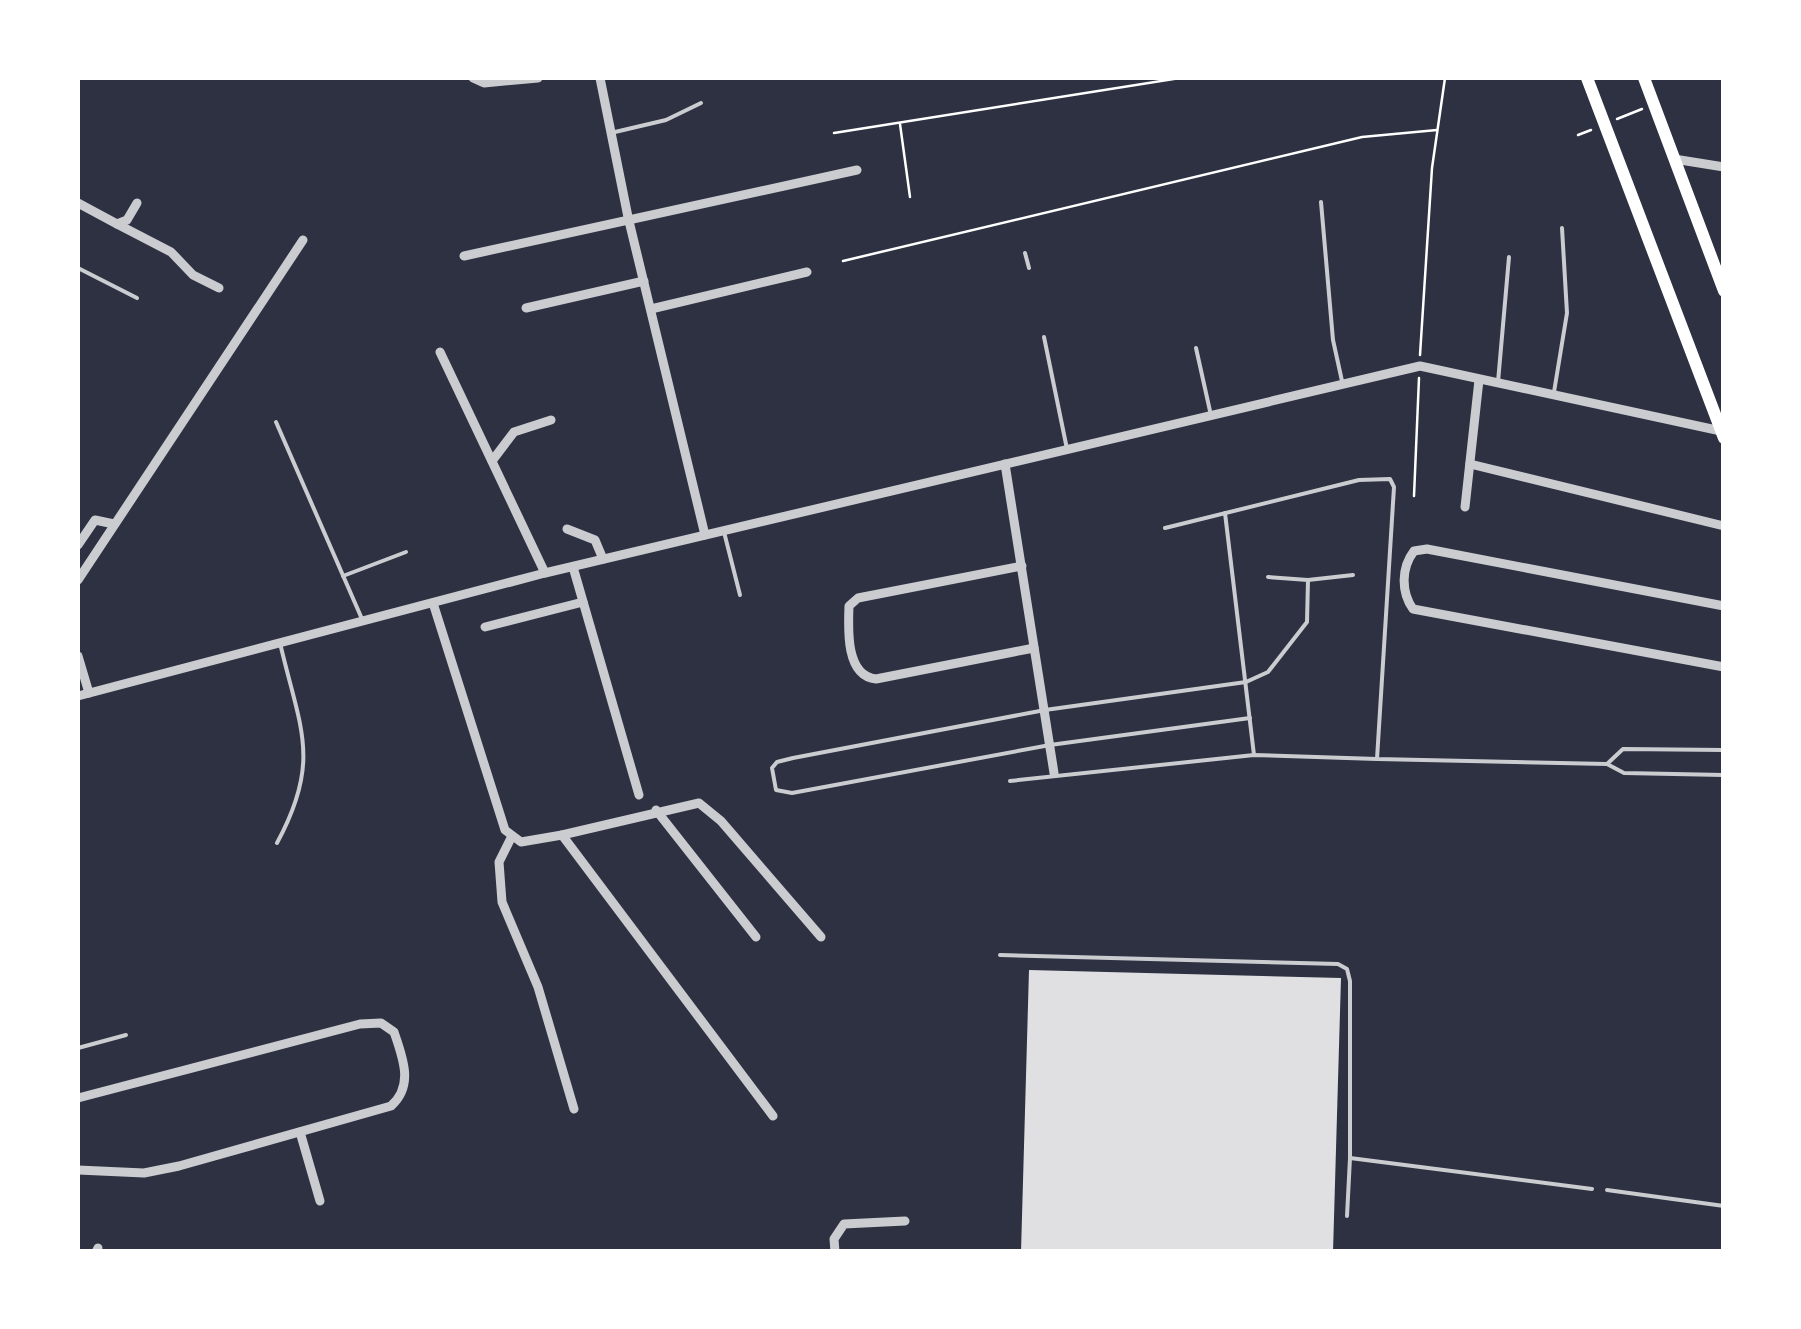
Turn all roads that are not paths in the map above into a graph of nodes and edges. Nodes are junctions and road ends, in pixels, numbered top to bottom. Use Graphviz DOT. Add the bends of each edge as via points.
graph roads {
  1 [pos="473,78"];
  2 [pos="538,78"];
  3 [pos="600,78"];
  4 [pos="1587,78"];
  5 [pos="1644,78"];
  6 [pos="508,80"];
  7 [pos="700,103"];
  8 [pos="610,133"];
  9 [pos="1674,159"];
  10 [pos="1724,167"];
  11 [pos="856,170"];
  12 [pos="1320,202"];
  13 [pos="78,203"];
  14 [pos="137,204"];
  15 [pos="628,217"];
  16 [pos="117,224"];
  17 [pos="1562,228"];
  18 [pos="302,240"];
  19 [pos="1025,252"];
  20 [pos="464,256"];
  21 [pos="1509,257"];
  22 [pos="78,268"];
  23 [pos="1029,268"];
  24 [pos="807,272"];
  25 [pos="644,281"];
  26 [pos="219,288"];
  27 [pos="1724,291"];
  28 [pos="137,298"];
  29 [pos="526,308"];
  30 [pos="651,309"];
  31 [pos="1044,336"];
  32 [pos="1196,348"];
  33 [pos="440,352"];
  34 [pos="1479,380"];
  35 [pos="1498,384"];
  36 [pos="1343,385"];
  37 [pos="1554,396"];
  38 [pos="1212,416"];
  39 [pos="551,420"];
  40 [pos="276,422"];
  41 [pos="1722,435"];
  42 [pos="1067,450"];
  43 [pos="492,461"];
  44 [pos="1005,464"];
  45 [pos="1470,464"];
  46 [pos="1466,507"];
  47 [pos="1226,513"];
  48 [pos="114,524"];
  49 [pos="1724,526"];
  50 [pos="1165,528"];
  51 [pos="566,529"];
  52 [pos="724,531"];
  53 [pos="705,535"];
  54 [pos="78,545"];
  55 [pos="406,552"];
  56 [pos="602,560"];
  57 [pos="1022,566"];
  58 [pos="572,567"];
  59 [pos="545,574"];
  60 [pos="1353,575"];
  61 [pos="344,576"];
  62 [pos="1268,577"];
  63 [pos="78,580"];
  64 [pos="1308,580"];
  65 [pos="740,596"];
  66 [pos="583,602"];
  67 [pos="433,603"];
  68 [pos="1724,606"];
  69 [pos="363,621"];
  70 [pos="485,627"];
  71 [pos="280,643"];
  72 [pos="1034,648"];
  73 [pos="78,656"];
  74 [pos="1724,668"];
  75 [pos="1246,682"];
  76 [pos="90,693"];
  77 [pos="78,696"];
  78 [pos="1044,710"];
  79 [pos="1250,718"];
  80 [pos="1050,745"];
  81 [pos="1724,750"];
  82 [pos="1254,755"];
  83 [pos="1377,759"];
  84 [pos="1607,764"];
  85 [pos="1054,772"];
  86 [pos="1724,774"];
  87 [pos="1010,781"];
  88 [pos="640,794"];
  89 [pos="656,810"];
  90 [pos="562,835"];
  91 [pos="511,838"];
  92 [pos="277,844"];
  93 [pos="821,936"];
  94 [pos="756,937"];
  95 [pos="1000,955"];
  96 [pos="126,1035"];
  97 [pos="78,1048"];
  98 [pos="78,1098"];
  99 [pos="574,1109"];
  100 [pos="772,1116"];
  101 [pos="300,1132"];
  102 [pos="1350,1158"];
  103 [pos="78,1170"];
  104 [pos="1592,1189"];
  105 [pos="1607,1190"];
  106 [pos="320,1201"];
  107 [pos="1724,1206"];
  108 [pos="1347,1216"];
  109 [pos="905,1221"];
  110 [pos="835,1252"];
  1 -- 6 [label="street"];
  2 -- 6 [label="street"];
  3 -- 8 [label="street"];
  4 -- 41 [label="main road"];
  5 -- 9 [label="main road"];
  7 -- 8 [label="lane" via="666,120"];
  8 -- 15 [label="street"];
  9 -- 10 [label="street"];
  9 -- 27 [label="main road"];
  11 -- 15 [label="street"];
  12 -- 36 [label="lane" via="1332,340"];
  13 -- 16 [label="street"];
  14 -- 16 [label="street"];
  15 -- 20 [label="street"];
  15 -- 25 [label="street"];
  16 -- 26 [label="street"];
  17 -- 37 [label="lane" via="1567,312"];
  18 -- 48 [label="street"];
  19 -- 23 [label="lane"];
  21 -- 35 [label="lane"];
  22 -- 28 [label="lane"];
  24 -- 30 [label="street"];
  25 -- 29 [label="street"];
  25 -- 30 [label="street"];
  30 -- 53 [label="street"];
  31 -- 42 [label="lane"];
  32 -- 38 [label="lane"];
  33 -- 43 [label="street"];
  34 -- 35 [label="street"];
  34 -- 36 [label="street" via="1420,366"];
  34 -- 45 [label="street"];
  35 -- 37 [label="street"];
  36 -- 38 [label="street"];
  37 -- 41 [label="street"];
  38 -- 42 [label="street"];
  39 -- 43 [label="street" via="514,432"];
  40 -- 61 [label="lane"];
  42 -- 44 [label="street"];
  43 -- 59 [label="street"];
  44 -- 52 [label="street"];
  44 -- 57 [label="street"];
  45 -- 46 [label="street"];
  45 -- 49 [label="street"];
  47 -- 50 [label="lane"];
  47 -- 75 [label="lane"];
  47 -- 83 [label="lane" via="1359,480 1390,479"];
  48 -- 54 [label="street" via="95,520"];
  48 -- 63 [label="street"];
  51 -- 56 [label="street" via="595,540"];
  52 -- 53 [label="street"];
  52 -- 65 [label="lane"];
  53 -- 56 [label="street"];
  55 -- 61 [label="lane"];
  56 -- 58 [label="street"];
  57 -- 72 [label="street"];
  57 -- 72 [label="street" via="858,598 849,620 855,670 876,679"];
  58 -- 59 [label="street"];
  58 -- 66 [label="street"];
  59 -- 67 [label="street"];
  60 -- 64 [label="lane"];
  61 -- 69 [label="lane"];
  62 -- 64 [label="lane"];
  64 -- 75 [label="lane" via="1307,622 1268,672"];
  66 -- 70 [label="street"];
  66 -- 88 [label="street"];
  67 -- 69 [label="street"];
  67 -- 91 [label="street"];
  68 -- 74 [label="street" via="1427,549 1414,551 1404,570 1413,609"];
  69 -- 71 [label="street"];
  71 -- 76 [label="street"];
  71 -- 92 [label="lane" via="306,762 300,796"];
  72 -- 78 [label="street"];
  73 -- 76 [label="street"];
  75 -- 78 [label="lane"];
  75 -- 79 [label="lane"];
  76 -- 77 [label="street"];
  78 -- 80 [label="street"];
  78 -- 80 [label="lane" via="784,760 772,768 773,776 776,790 792,793"];
  79 -- 80 [label="lane"];
  79 -- 82 [label="lane"];
  80 -- 85 [label="street"];
  81 -- 84 [label="lane" via="1624,749"];
  82 -- 83 [label="lane"];
  82 -- 85 [label="lane"];
  83 -- 84 [label="lane"];
  84 -- 86 [label="lane" via="1624,773"];
  85 -- 87 [label="lane"];
  89 -- 90 [label="street"];
  89 -- 93 [label="street" via="700,803 708,809"];
  89 -- 94 [label="street"];
  90 -- 91 [label="street"];
  90 -- 100 [label="street"];
  91 -- 99 [label="street" via="499,862 502,902 538,986"];
  95 -- 102 [label="lane" via="1322,962 1347,969"];
  96 -- 97 [label="lane"];
  98 -- 101 [label="street" via="360,1024 381,1023 394,1032 407,1082 402,1096 391,1106"];
  101 -- 103 [label="street" via="144,1174"];
  101 -- 106 [label="street"];
  102 -- 104 [label="lane"];
  102 -- 108 [label="lane"];
  105 -- 107 [label="lane"];
  109 -- 110 [label="street" via="844,1224"];
}
